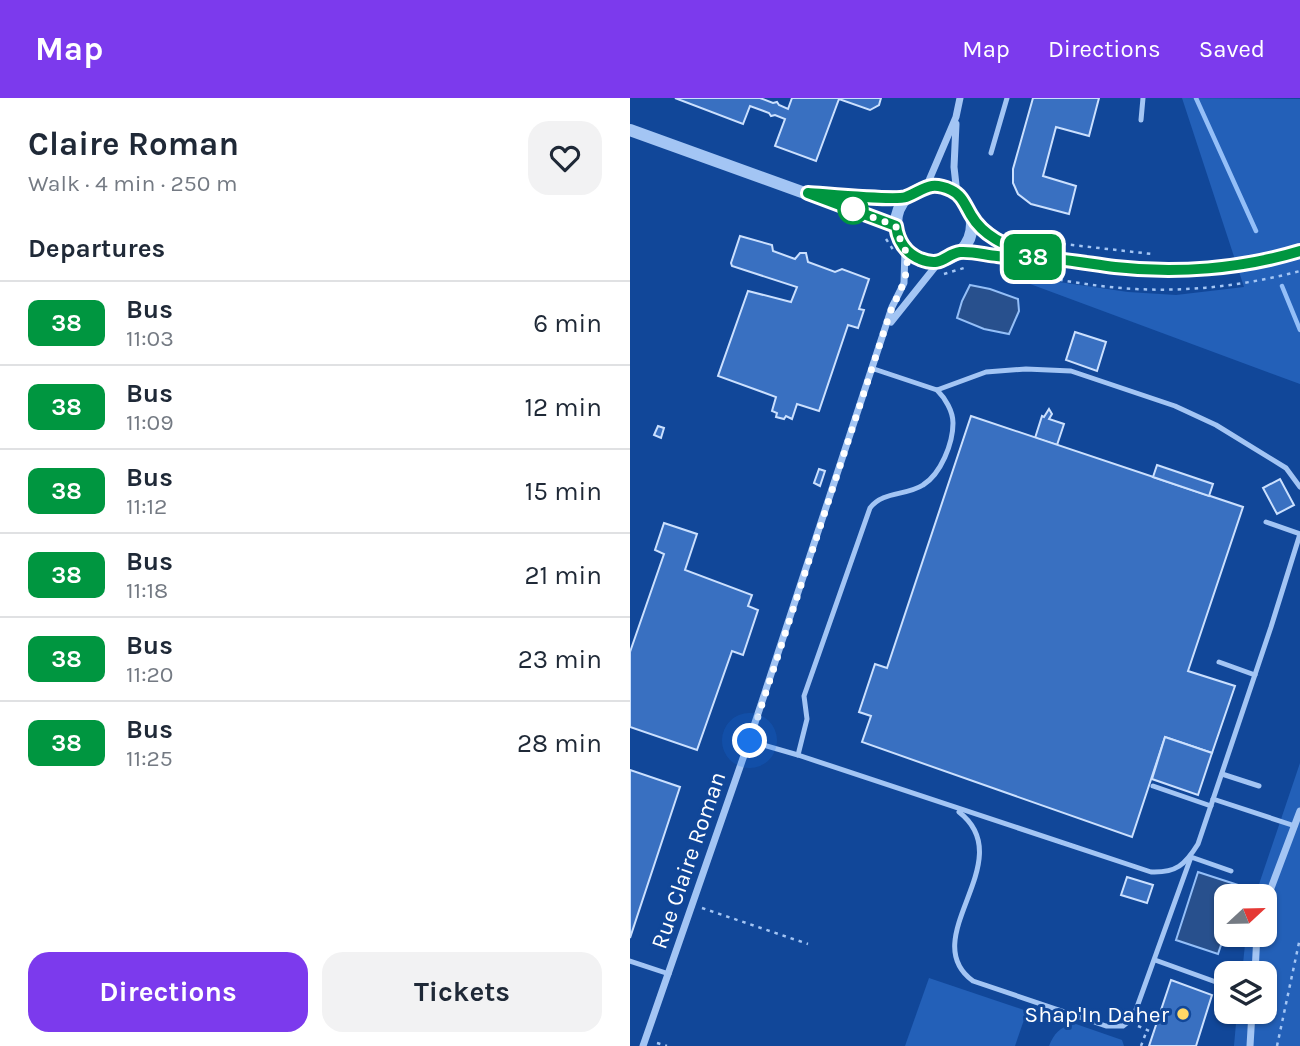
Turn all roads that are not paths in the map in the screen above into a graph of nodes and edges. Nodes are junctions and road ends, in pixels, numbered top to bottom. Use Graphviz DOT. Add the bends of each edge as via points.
graph roads {
  1 [pos="960,98"];
  2 [pos="1007,98"];
  3 [pos="1143,98"];
  4 [pos="956,117"];
  5 [pos="1141,120"];
  6 [pos="630,130"];
  7 [pos="992,153"];
  8 [pos="927,185"];
  9 [pos="808,193"];
  10 [pos="957,194"];
  11 [pos="905,197"];
  12 [pos="971,216"];
  13 [pos="896,226"];
  14 [pos="1300,250"];
  15 [pos="900,251"];
  16 [pos="958,252"];
  17 [pos="1045,258"];
  18 [pos="939,262"];
  19 [pos="886,328"];
  20 [pos="874,369"];
  21 [pos="936,390"];
  22 [pos="1300,487"];
  23 [pos="1266,522"];
  24 [pos="1300,534"];
  25 [pos="1219,662"];
  26 [pos="1255,675"];
  27 [pos="750,741"];
  28 [pos="798,755"];
  29 [pos="1222,774"];
  30 [pos="1153,786"];
  31 [pos="1259,786"];
  32 [pos="1212,803"];
  33 [pos="954,808"];
  34 [pos="1300,811"];
  35 [pos="1295,826"];
  36 [pos="1191,857"];
  37 [pos="1231,871"];
  38 [pos="1273,884"];
  39 [pos="1155,960"];
  40 [pos="630,961"];
  41 [pos="669,974"];
  42 [pos="1214,981"];
  43 [pos="1251,1024"];
  44 [pos="643,1046"];
  45 [pos="1250,1046"];
  1 -- 4 [label="street"];
  2 -- 7 [label="lane"];
  3 -- 5 [label="lane"];
  4 -- 8 [label="street"];
  4 -- 10 [label="street"];
  6 -- 9 [label="street"];
  8 -- 10 [label="street"];
  8 -- 11 [label="street"];
  9 -- 11 [label="street"];
  9 -- 13 [label="street"];
  10 -- 12 [label="street"];
  11 -- 13 [label="street"];
  12 -- 16 [label="street" via="968,240"];
  12 -- 17 [label="street" via="999,242"];
  13 -- 15 [label="street"];
  14 -- 17 [label="street" via="1263,260 1170,270"];
  15 -- 18 [label="street"];
  15 -- 19 [label="street, Rue Claire Roman" via="904,282"];
  16 -- 17 [label="street"];
  16 -- 18 [label="street"];
  18 -- 19 [label="street, Rue Claire Roman"];
  19 -- 20 [label="street, Rue Claire Roman"];
  20 -- 21 [label="lane"];
  20 -- 27 [label="street, Rue Claire Roman"];
  21 -- 22 [label="lane" via="986,372 1071,372 1216,425 1286,468"];
  21 -- 28 [label="lane" via="947,403 953,423 944,456 925,485 882,498 870,508 804,696 807,719"];
  23 -- 24 [label="lane"];
  24 -- 26 [label="lane"];
  25 -- 26 [label="lane"];
  26 -- 29 [label="lane"];
  27 -- 28 [label="lane"];
  27 -- 41 [label="street, Rue Claire Roman"];
  28 -- 33 [label="lane"];
  29 -- 31 [label="lane"];
  29 -- 32 [label="lane"];
  30 -- 32 [label="lane"];
  32 -- 35 [label="lane"];
  32 -- 36 [label="lane"];
  33 -- 36 [label="lane" via="1151,872 1180,867"];
  33 -- 39 [label="lane" via="970,822 981,848 954,940 956,957 967,977 1106,1026 1123,1026 1135,1014"];
  34 -- 35 [label="street"];
  35 -- 38 [label="street"];
  36 -- 37 [label="lane"];
  36 -- 39 [label="lane"];
  39 -- 42 [label="lane"];
  40 -- 41 [label="lane"];
  41 -- 44 [label="street, Rue Claire Roman"];
  43 -- 45 [label="street"];
}
